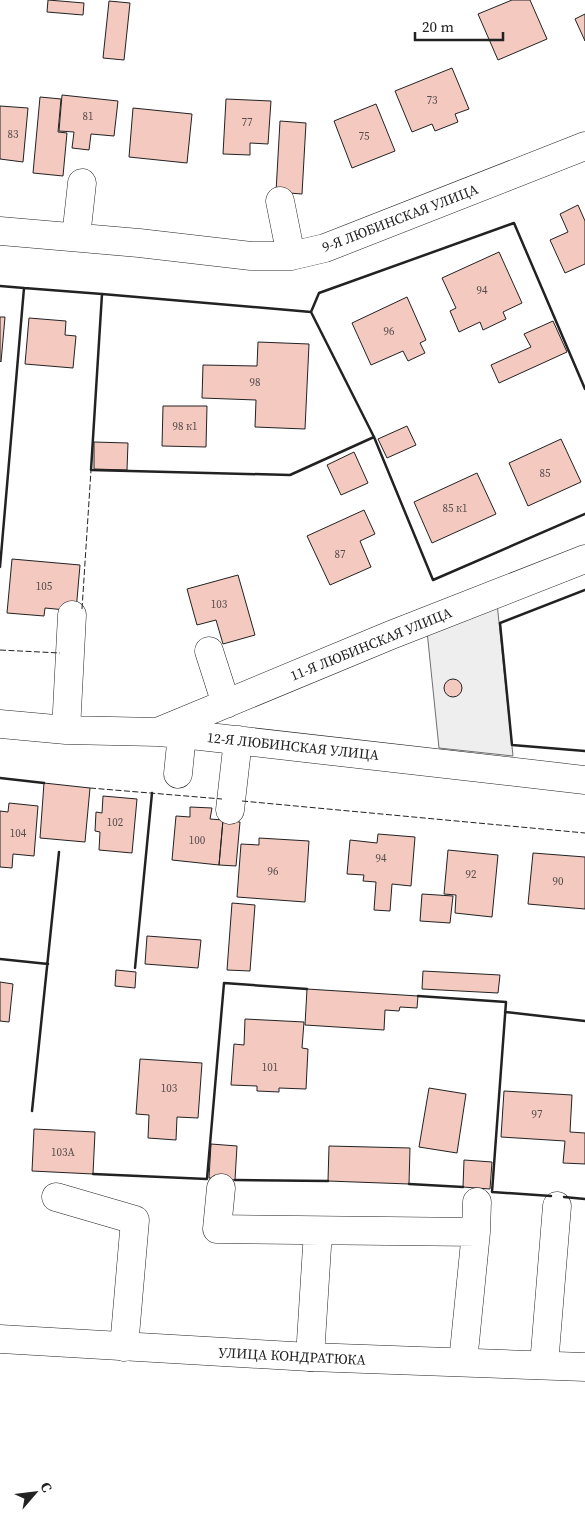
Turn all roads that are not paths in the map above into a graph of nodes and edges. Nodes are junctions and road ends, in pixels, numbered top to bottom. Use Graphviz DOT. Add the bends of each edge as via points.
graph roads {
  1 [pos="585,146"];
  2 [pos="82,183"];
  3 [pos="280,201"];
  4 [pos="0,231"];
  5 [pos="76,237"];
  6 [pos="291,256"];
  7 [pos="585,559"];
  8 [pos="72,615"];
  9 [pos="209,651"];
  10 [pos="226,704"];
  11 [pos="0,724"];
  12 [pos="66,730"];
  13 [pos="170,733"];
  14 [pos="238,740"];
  15 [pos="178,774"];
  16 [pos="585,780"];
  17 [pos="230,810"];
  18 [pos="221,1188"];
  19 [pos="56,1196"];
  20 [pos="477,1202"];
  21 [pos="556,1206"];
  22 [pos="318,1231"];
  23 [pos="476,1232"];
  24 [pos="0,1340"];
  25 [pos="124,1347"];
  26 [pos="310,1357"];
  27 [pos="463,1362"];
  28 [pos="544,1365"];
  29 [pos="585,1367"];
  1 -- 6 [label="street, 9-Я ЛЮБИНСКАЯ УЛИЦА" via="325,248"];
  2 -- 5 [label="street"];
  3 -- 6 [label="street"];
  4 -- 5 [label="street, 9-Я ЛЮБИНСКАЯ УЛИЦА"];
  5 -- 6 [label="street, 9-Я ЛЮБИНСКАЯ УЛИЦА" via="251,256"];
  7 -- 10 [label="street, 11-Я ЛЮБИНСКАЯ УЛИЦА"];
  8 -- 12 [label="street"];
  9 -- 10 [label="street"];
  10 -- 13 [label="street, 11-Я ЛЮБИНСКАЯ УЛИЦА"];
  11 -- 12 [label="street, 12-Я ЛЮБИНСКАЯ УЛИЦА"];
  12 -- 13 [label="street, 12-Я ЛЮБИНСКАЯ УЛИЦА"];
  13 -- 14 [label="street, 12-Я ЛЮБИНСКАЯ УЛИЦА"];
  13 -- 15 [label="street"];
  14 -- 16 [label="street, 12-Я ЛЮБИНСКАЯ УЛИЦА"];
  14 -- 17 [label="street"];
  18 -- 22 [label="street" via="217,1230"];
  19 -- 25 [label="street" via="135,1220"];
  20 -- 23 [label="street"];
  21 -- 28 [label="street"];
  22 -- 23 [label="street"];
  22 -- 26 [label="street"];
  23 -- 27 [label="street"];
  24 -- 25 [label="street, УЛИЦА КОНДРАТЮКА"];
  25 -- 26 [label="street, УЛИЦА КОНДРАТЮКА"];
  26 -- 27 [label="street, УЛИЦА КОНДРАТЮКА"];
  27 -- 28 [label="street, УЛИЦА КОНДРАТЮКА"];
  28 -- 29 [label="street, УЛИЦА КОНДРАТЮКА"];
}
